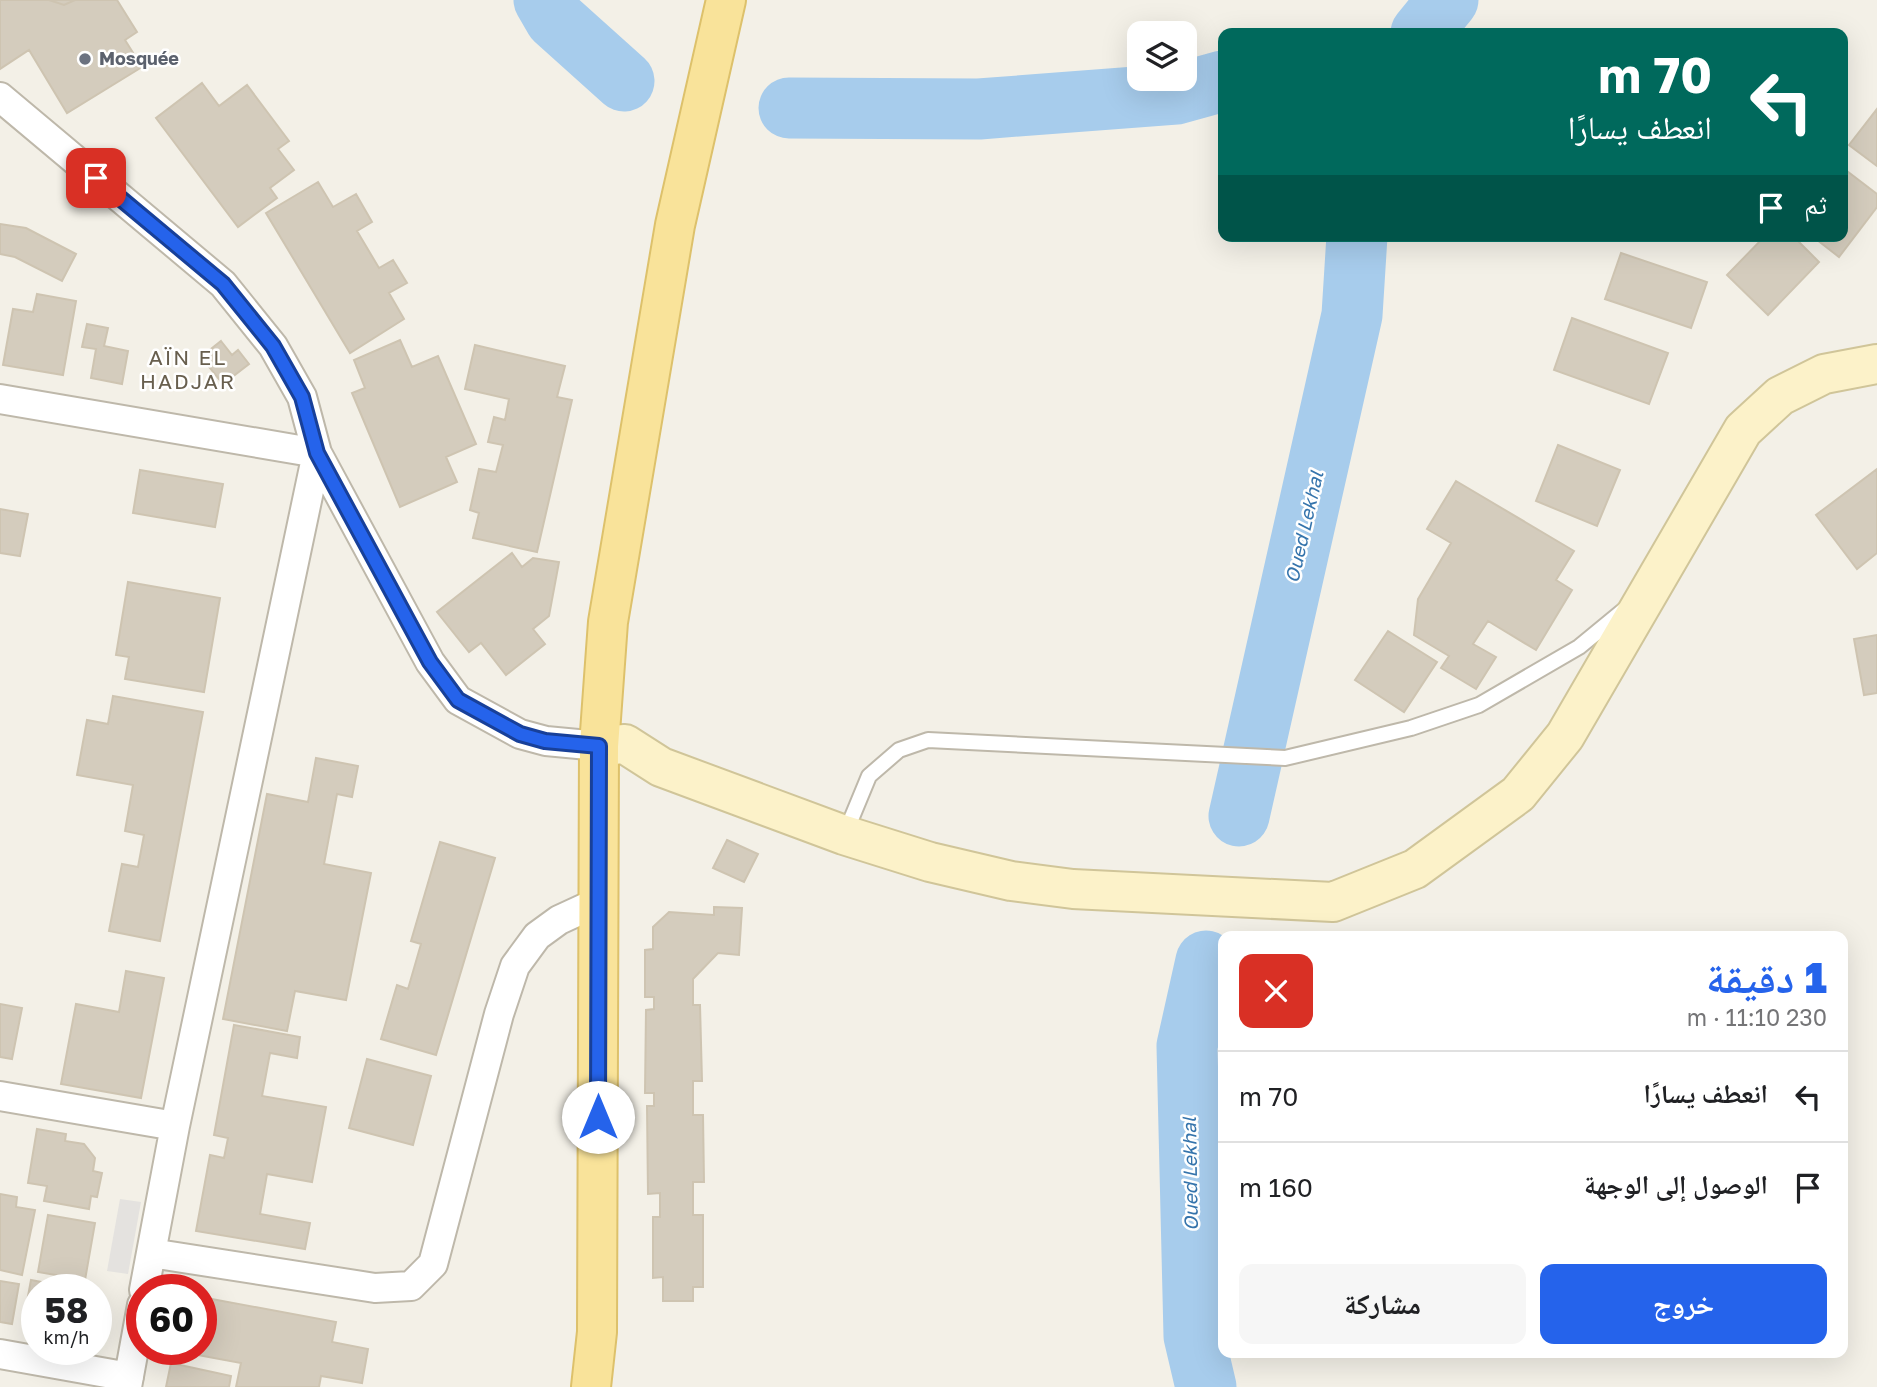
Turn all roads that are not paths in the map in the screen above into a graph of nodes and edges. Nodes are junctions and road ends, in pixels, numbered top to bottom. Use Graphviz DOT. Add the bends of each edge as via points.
graph roads {
  1 [pos="726,0"];
  2 [pos="0,97"];
  3 [pos="1877,364"];
  4 [pos="0,399"];
  5 [pos="317,453"];
  6 [pos="1649,589"];
  7 [pos="599,746"];
  8 [pos="844,835"];
  9 [pos="598,902"];
  10 [pos="0,1096"];
  11 [pos="174,1126"];
  12 [pos="151,1253"];
  13 [pos="147,1274"];
  14 [pos="0,1354"];
  15 [pos="128,1382"];
  16 [pos="591,1387"];
  1 -- 7 [label="main road" via="668,266 608,622"];
  2 -- 5 [label="street" via="223,284 273,346 302,397"];
  3 -- 6 [label="main road" via="1824,374 1780,397 1743,430"];
  4 -- 5 [label="street"];
  5 -- 7 [label="street" via="430,662 458,700 520,734"];
  5 -- 11 [label="street"];
  6 -- 8 [label="lane" via="1579,647 1479,705 1411,728 1285,758 928,740 899,750 869,776"];
  6 -- 8 [label="main road" via="1565,736 1518,794 1415,869 1333,902 1073,889 1011,881"];
  7 -- 8 [label="main road" via="625,744 661,767"];
  7 -- 9 [label="main road"];
  9 -- 12 [label="street" via="537,936 515,966 433,1264 411,1286 375,1288"];
  9 -- 16 [label="main road" via="597,1332"];
  10 -- 11 [label="street"];
  11 -- 12 [label="street"];
  12 -- 13 [label="street"];
  14 -- 15 [label="street"];
}
